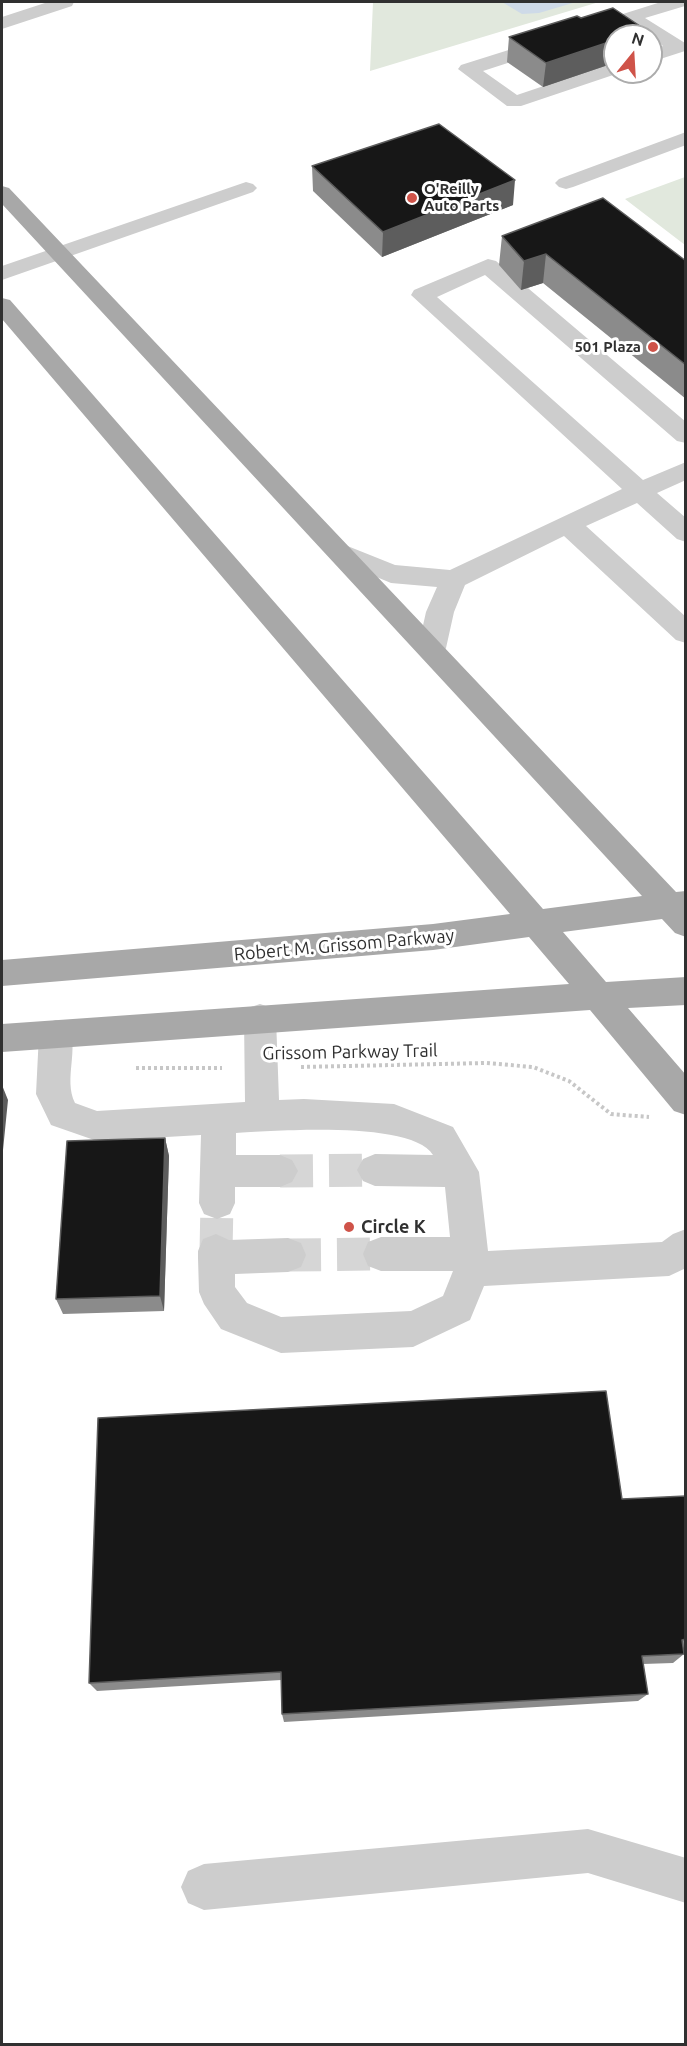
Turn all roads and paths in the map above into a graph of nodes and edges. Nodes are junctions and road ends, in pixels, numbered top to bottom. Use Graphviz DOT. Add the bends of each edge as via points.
graph roads {
  1 [pos="57,2"];
  2 [pos="678,2"];
  3 [pos="630,17"];
  4 [pos="2,23"];
  5 [pos="608,24"];
  6 [pos="641,24"];
  7 [pos="603,26"];
  8 [pos="663,38"];
  9 [pos="663,52"];
  10 [pos="603,72"];
  11 [pos="686,138"];
  12 [pos="566,183"];
  13 [pos="246,188"];
  14 [pos="2,192"];
  15 [pos="58,254"];
  16 [pos="2,273"];
  17 [pos="2,305"];
  18 [pos="686,435"];
  19 [pos="686,470"];
  20 [pos="639,491"];
  21 [pos="567,524"];
  22 [pos="686,533"];
  23 [pos="340,552"];
  24 [pos="454,579"];
  25 [pos="686,633"];
  26 [pos="432,648"];
  27 [pos="680,910"];
  28 [pos="535,924"];
  29 [pos="2,973"];
  30 [pos="686,991"];
  31 [pos="597,996"];
  32 [pos="260,1018"];
  33 [pos="56,1034"];
  34 [pos="2,1038"];
  35 [pos="129,1068"];
  36 [pos="260,1068"];
  37 [pos="686,1100"];
  38 [pos="262,1117"];
  39 [pos="654,1117"];
  40 [pos="219,1119"];
  41 [pos="375,1170"];
  42 [pos="280,1171"];
  43 [pos="461,1172"];
  44 [pos="686,1246"];
  45 [pos="381,1254"];
  46 [pos="288,1255"];
  47 [pos="471,1262"];
  48 [pos="686,1881"];
  49 [pos="204,1887"];
  1 -- 4 [label="lane"];
  2 -- 3 [label="lane"];
  3 -- 5 [label="lane"];
  3 -- 6 [label="lane"];
  7 -- 10 [label="lane" via="468,69 514,102"];
  8 -- 9 [label="lane" via="678,47"];
  11 -- 12 [label="lane"];
  13 -- 15 [label="lane"];
  14 -- 15 [label="main road"];
  15 -- 16 [label="lane"];
  15 -- 23 [label="main road"];
  17 -- 28 [label="main road" via="450,820"];
  18 -- 20 [label="lane" via="499,261 422,295"];
  19 -- 20 [label="lane"];
  20 -- 21 [label="lane"];
  20 -- 22 [label="lane"];
  21 -- 24 [label="lane"];
  21 -- 25 [label="lane"];
  23 -- 24 [label="lane" via="391,574"];
  23 -- 26 [label="main road"];
  24 -- 26 [label="lane"];
  26 -- 27 [label="main road"];
  27 -- 28 [label="main road, Robert M. Grissom Parkway"];
  28 -- 29 [label="main road, Robert M. Grissom Parkway" via="285,951"];
  28 -- 31 [label="main road"];
  30 -- 31 [label="main road"];
  31 -- 32 [label="main road"];
  31 -- 37 [label="main road"];
  32 -- 33 [label="main road"];
  32 -- 36 [label="lane"];
  33 -- 34 [label="main road"];
  33 -- 40 [label="lane" via="52,1094 63,1114 97,1126"];
  35 -- 36 [label="path, Grissom Parkway Trail"];
  36 -- 38 [label="lane"];
  36 -- 39 [label="path, Grissom Parkway Trail" via="486,1062 533,1067 568,1081 611,1114"];
  38 -- 40 [label="lane"];
  38 -- 43 [label="lane" via="304,1114 394,1119 441,1138"];
  40 -- 42 [label="lane" via="218,1187"];
  41 -- 43 [label="lane"];
  43 -- 47 [label="lane"];
  44 -- 47 [label="lane" via="669,1259"];
  45 -- 47 [label="lane"];
  46 -- 47 [label="lane" via="216,1254 217,1292 234,1316 281,1335 413,1329 457,1308"];
  48 -- 49 [label="lane" via="588,1851"];
}
